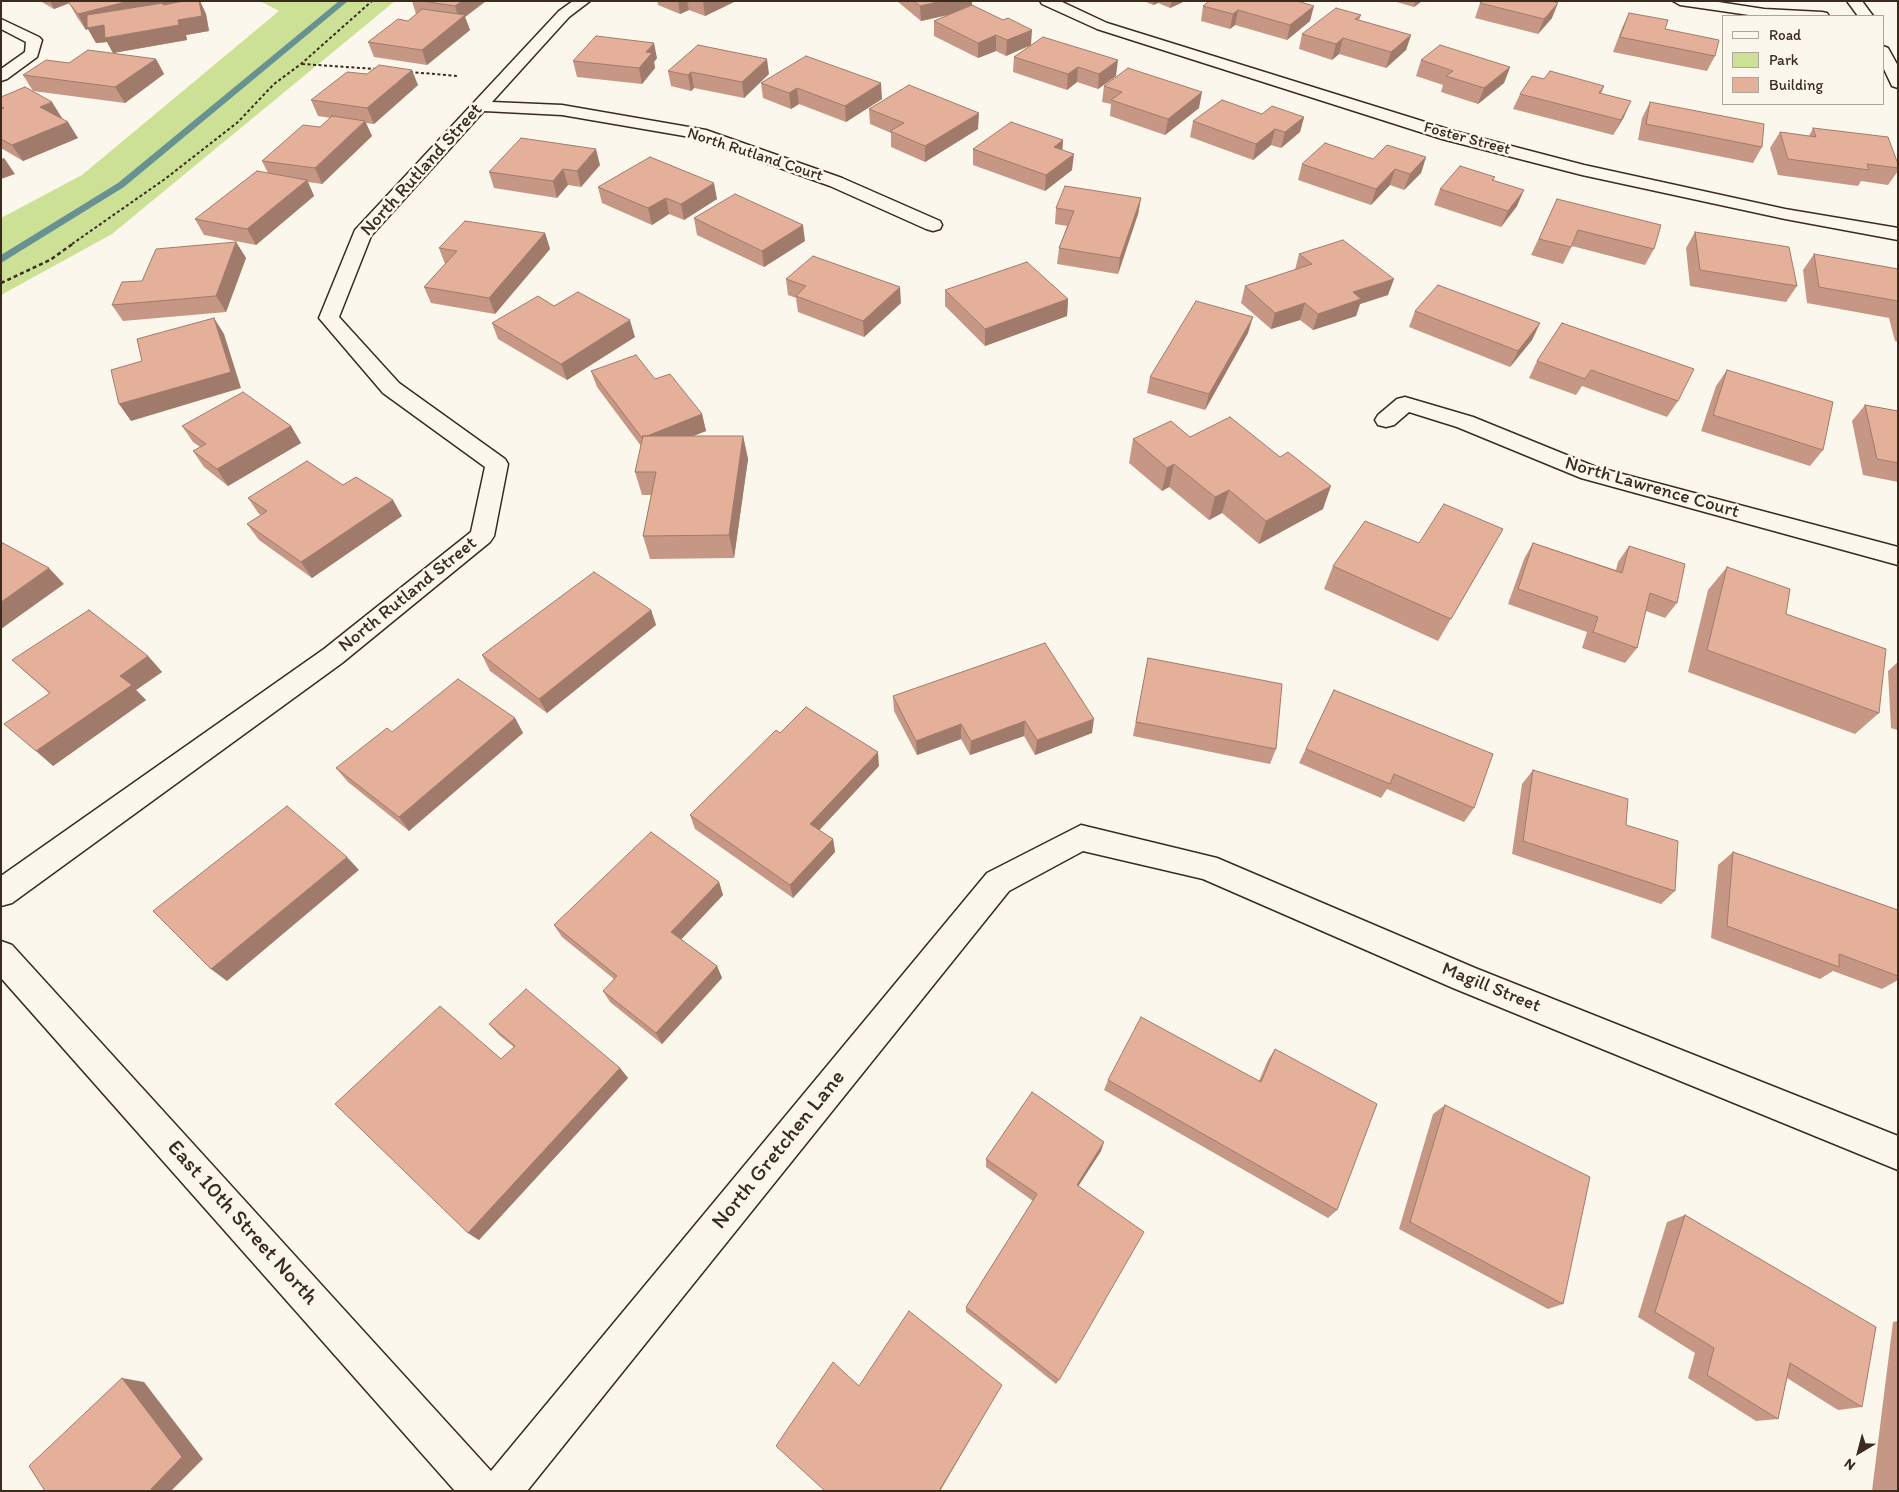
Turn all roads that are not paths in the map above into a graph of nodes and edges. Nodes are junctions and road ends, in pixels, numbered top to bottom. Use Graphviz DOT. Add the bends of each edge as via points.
graph roads {
  1 [pos="583,1"];
  2 [pos="1047,1"];
  3 [pos="1680,1"];
  4 [pos="1854,1"];
  5 [pos="1803,15"];
  6 [pos="1865,15"];
  7 [pos="1,23"];
  8 [pos="1884,53"];
  9 [pos="1,76"];
  10 [pos="1898,83"];
  11 [pos="479,106"];
  12 [pos="933,225"];
  13 [pos="1898,234"];
  14 [pos="1386,420"];
  15 [pos="1898,556"];
  16 [pos="1081,838"];
  17 [pos="1,893"];
  18 [pos="1,955"];
  19 [pos="1898,1153"];
  20 [pos="482,1491"];
  21 [pos="501,1491"];
  1 -- 11 [label="street, North Rutland Street" via="564,14"];
  2 -- 13 [label="street, Foster Street" via="1102,26 1448,135 1582,170 1785,214"];
  3 -- 5 [label="street"];
  4 -- 6 [label="street"];
  7 -- 9 [label="street" via="34,40 32,54"];
  8 -- 10 [label="street"];
  11 -- 12 [label="street, North Rutland Court" via="562,110 700,134 836,182"];
  11 -- 17 [label="street, North Rutland Street" via="362,234 329,318 391,388 497,464 482,536 333,656"];
  14 -- 15 [label="street, North Lawrence Court" via="1405,404 1465,422 1588,473"];
  16 -- 19 [label="street, Magill Street" via="1207,867 1464,978"];
  16 -- 21 [label="street, North Gretchen Lane" via="998,882"];
  18 -- 20 [label="street, East 10th Street North"];
}
